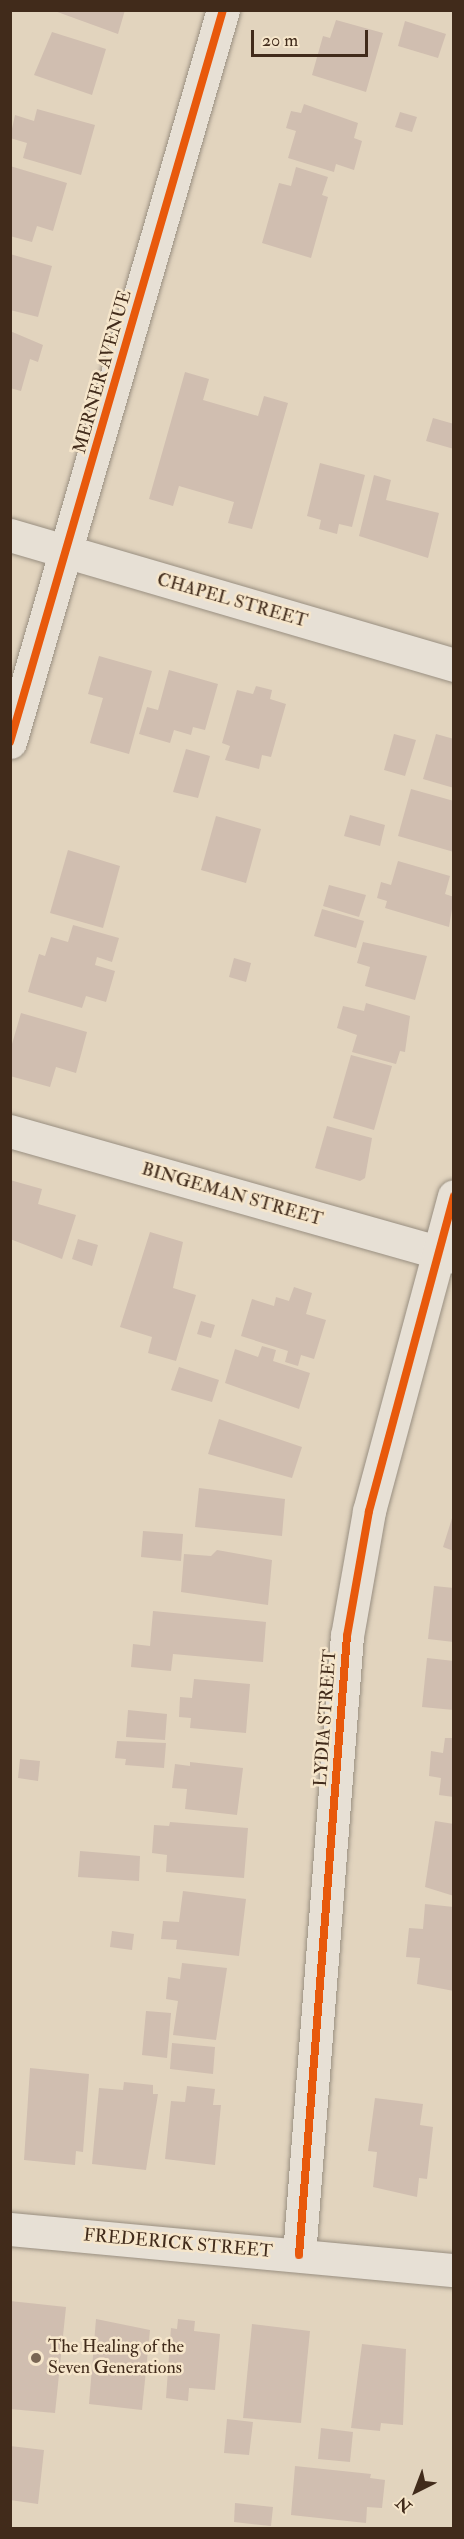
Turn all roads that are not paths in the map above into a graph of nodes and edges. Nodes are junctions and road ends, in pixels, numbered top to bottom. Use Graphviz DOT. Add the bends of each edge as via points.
graph roads {
  1 [pos="223,10"];
  2 [pos="10,535"];
  3 [pos="67,553"];
  4 [pos="453,665"];
  5 [pos="10,742"];
  6 [pos="10,1131"];
  7 [pos="453,1196"];
  8 [pos="445,1255"];
  9 [pos="10,2229"];
  10 [pos="299,2255"];
  11 [pos="453,2270"];
  1 -- 3 [label="street, MERNER AVENUE"];
  2 -- 3 [label="street, CHAPEL STREET"];
  3 -- 4 [label="street, CHAPEL STREET"];
  3 -- 5 [label="street, MERNER AVENUE"];
  6 -- 8 [label="street, BINGEMAN STREET"];
  7 -- 8 [label="street, LYDIA STREET"];
  8 -- 10 [label="street, LYDIA STREET" via="369,1511 347,1636"];
  9 -- 10 [label="street, FREDERICK STREET"];
  10 -- 11 [label="street, FREDERICK STREET"];
}
